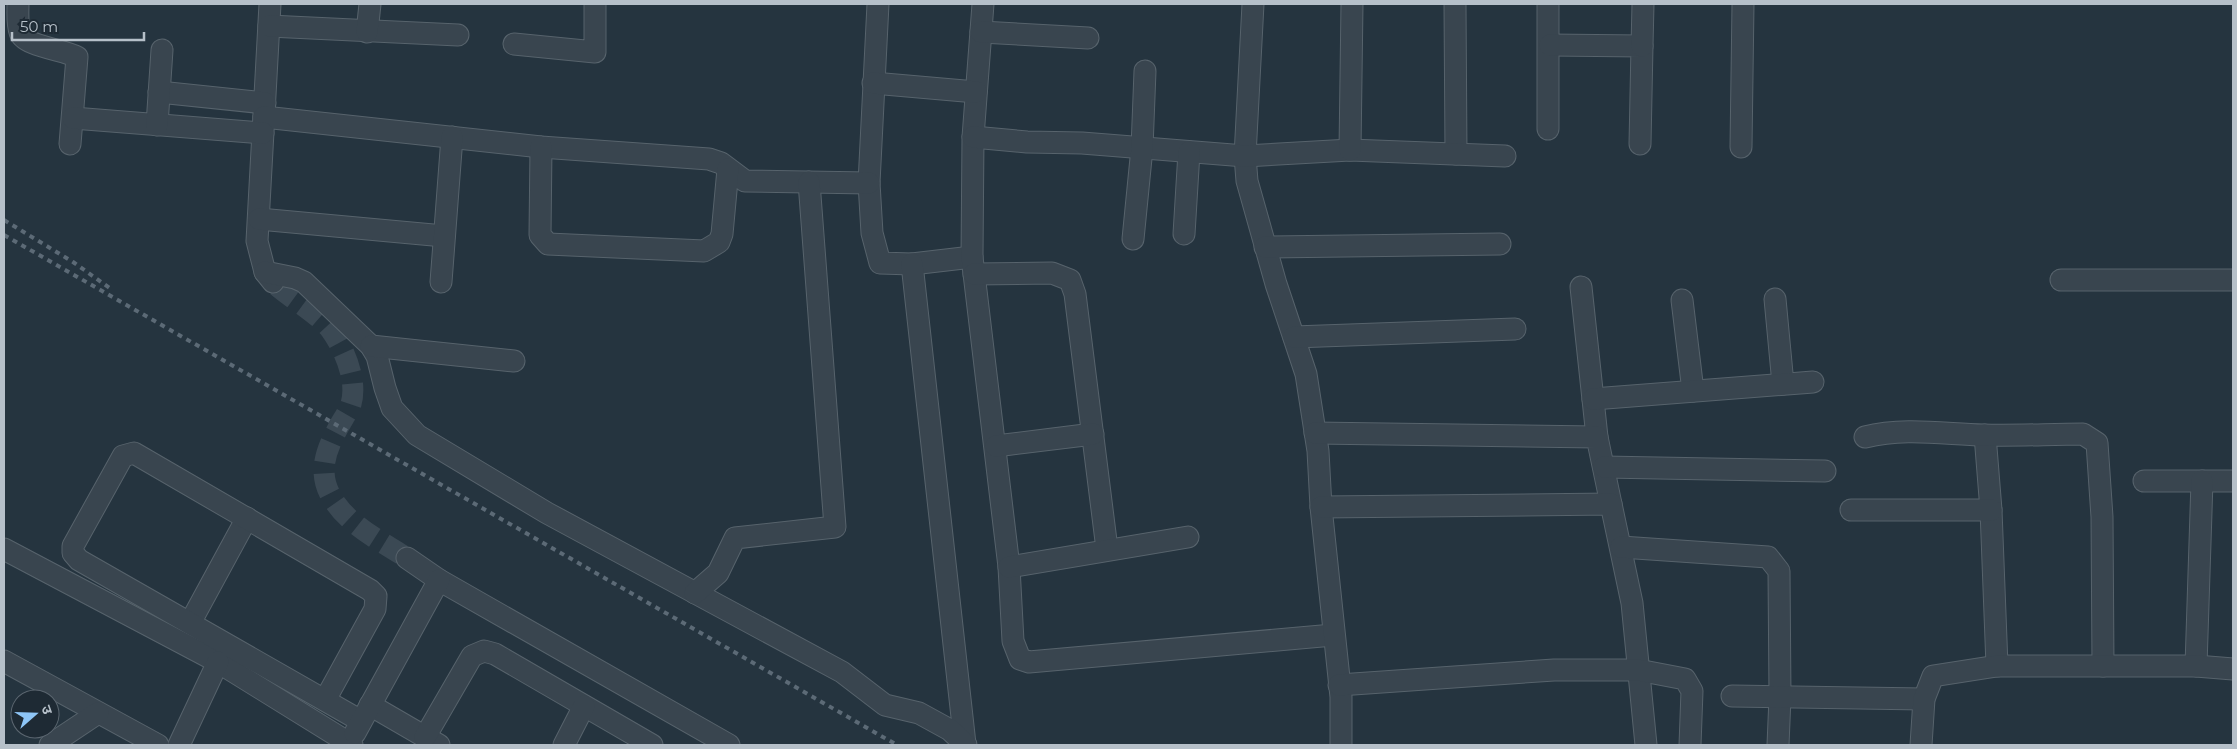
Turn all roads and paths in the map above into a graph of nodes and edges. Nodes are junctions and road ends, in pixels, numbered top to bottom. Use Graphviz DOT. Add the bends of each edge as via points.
graph roads {
  1 [pos="18,4"];
  2 [pos="270,4"];
  3 [pos="370,4"];
  4 [pos="595,4"];
  5 [pos="878,4"];
  6 [pos="983,4"];
  7 [pos="1253,4"];
  8 [pos="1352,4"];
  9 [pos="1455,4"];
  10 [pos="1548,4"];
  11 [pos="1642,4"];
  12 [pos="1742,4"];
  13 [pos="269,26"];
  14 [pos="367,32"];
  15 [pos="981,32"];
  16 [pos="458,36"];
  17 [pos="1088,38"];
  18 [pos="514,44"];
  19 [pos="1550,45"];
  20 [pos="1642,46"];
  21 [pos="162,50"];
  22 [pos="1145,71"];
  23 [pos="873,82"];
  24 [pos="159,92"];
  25 [pos="976,92"];
  26 [pos="73,118"];
  27 [pos="264,118"];
  28 [pos="157,125"];
  29 [pos="1548,129"];
  30 [pos="973,136"];
  31 [pos="452,137"];
  32 [pos="70,144"];
  33 [pos="1640,144"];
  34 [pos="541,147"];
  35 [pos="1741,147"];
  36 [pos="1142,148"];
  37 [pos="1350,150"];
  38 [pos="1189,152"];
  39 [pos="1456,154"];
  40 [pos="1244,156"];
  41 [pos="1505,156"];
  42 [pos="728,169"];
  43 [pos="809,182"];
  44 [pos="869,182"];
  45 [pos="259,218"];
  46 [pos="1184,234"];
  47 [pos="444,236"];
  48 [pos="1133,239"];
  49 [pos="1500,244"];
  50 [pos="1265,247"];
  51 [pos="912,264"];
  52 [pos="973,266"];
  53 [pos="2061,280"];
  54 [pos="2233,280"];
  55 [pos="441,282"];
  56 [pos="1582,287"];
  57 [pos="1682,300"];
  58 [pos="1775,300"];
  59 [pos="1515,329"];
  60 [pos="1294,337"];
  61 [pos="371,346"];
  62 [pos="514,361"];
  63 [pos="1813,382"];
  64 [pos="1783,384"];
  65 [pos="1693,391"];
  66 [pos="1593,399"];
  67 [pos="1315,433"];
  68 [pos="1093,434"];
  69 [pos="1985,435"];
  70 [pos="1597,437"];
  71 [pos="1865,437"];
  72 [pos="996,446"];
  73 [pos="1604,466"];
  74 [pos="1825,471"];
  75 [pos="2144,481"];
  76 [pos="2202,481"];
  77 [pos="2233,481"];
  78 [pos="1611,504"];
  79 [pos="1321,507"];
  80 [pos="1851,510"];
  81 [pos="1991,510"];
  82 [pos="247,518"];
  83 [pos="1188,537"];
  84 [pos="1621,547"];
  85 [pos="4,548"];
  86 [pos="1107,549"];
  87 [pos="407,558"];
  88 [pos="1009,567"];
  89 [pos="439,580"];
  90 [pos="696,593"];
  91 [pos="190,623"];
  92 [pos="1333,635"];
  93 [pos="4,661"];
  94 [pos="218,662"];
  95 [pos="1997,666"];
  96 [pos="2103,666"];
  97 [pos="2196,666"];
  98 [pos="1638,670"];
  99 [pos="2233,670"];
  100 [pos="1339,685"];
  101 [pos="1732,696"];
  102 [pos="1780,697"];
  103 [pos="1924,699"];
  104 [pos="324,700"];
  105 [pos="584,706"];
  106 [pos="98,713"];
  107 [pos="366,713"];
  108 [pos="432,741"];
  109 [pos="350,744"];
  110 [pos="50,745"];
  111 [pos="158,745"];
  112 [pos="179,745"];
  113 [pos="564,745"];
  114 [pos="652,745"];
  115 [pos="729,745"];
  116 [pos="966,745"];
  117 [pos="1341,745"];
  118 [pos="1646,745"];
  119 [pos="1690,745"];
  120 [pos="1778,745"];
  121 [pos="1921,745"];
  1 -- 26 [label="street" via="23,38 77,57"];
  2 -- 13 [label="street"];
  3 -- 14 [label="street"];
  4 -- 18 [label="street" via="595,52"];
  5 -- 23 [label="street"];
  6 -- 15 [label="street"];
  7 -- 40 [label="street"];
  8 -- 37 [label="street"];
  9 -- 39 [label="street"];
  10 -- 19 [label="street"];
  11 -- 20 [label="street"];
  12 -- 35 [label="street"];
  13 -- 14 [label="street"];
  13 -- 27 [label="street"];
  14 -- 16 [label="street"];
  15 -- 17 [label="street"];
  15 -- 25 [label="street"];
  19 -- 20 [label="street"];
  19 -- 29 [label="street"];
  20 -- 33 [label="street"];
  21 -- 24 [label="street"];
  22 -- 36 [label="street"];
  23 -- 25 [label="street"];
  23 -- 44 [label="street"];
  24 -- 27 [label="street"];
  24 -- 28 [label="street"];
  25 -- 30 [label="street"];
  26 -- 28 [label="street"];
  26 -- 32 [label="street"];
  27 -- 28 [label="street"];
  27 -- 31 [label="street"];
  27 -- 45 [label="street"];
  30 -- 36 [label="street"];
  30 -- 52 [label="street"];
  31 -- 34 [label="street"];
  31 -- 47 [label="street"];
  34 -- 42 [label="street" via="709,159"];
  34 -- 42 [label="street" via="540,234 548,244 704,252 719,242 722,234"];
  36 -- 38 [label="street"];
  36 -- 48 [label="street"];
  37 -- 39 [label="street"];
  37 -- 40 [label="street"];
  38 -- 40 [label="street"];
  38 -- 46 [label="street"];
  39 -- 41 [label="street"];
  40 -- 50 [label="street" via="1246,181"];
  42 -- 43 [label="street" via="745,181"];
  43 -- 44 [label="street"];
  43 -- 90 [label="street" via="835,527 735,538 718,573"];
  44 -- 51 [label="street" via="872,233 880,263"];
  45 -- 47 [label="street"];
  45 -- 61 [label="street" via="257,241 271,279 295,278 304,282"];
  47 -- 55 [label="street"];
  49 -- 50 [label="street"];
  50 -- 60 [label="street"];
  51 -- 52 [label="street"];
  51 -- 116 [label="street"];
  52 -- 68 [label="street" via="1052,273 1070,280 1075,294"];
  52 -- 72 [label="street"];
  53 -- 54 [label="street"];
  56 -- 66 [label="street"];
  57 -- 65 [label="street"];
  58 -- 64 [label="street"];
  59 -- 60 [label="street"];
  60 -- 67 [label="street" via="1306,374"];
  61 -- 62 [label="street"];
  61 -- 90 [label="street" via="392,408 416,435 547,513"];
  63 -- 64 [label="street"];
  64 -- 65 [label="street"];
  65 -- 66 [label="street"];
  66 -- 70 [label="street"];
  67 -- 70 [label="street"];
  67 -- 79 [label="street"];
  68 -- 72 [label="street"];
  68 -- 86 [label="street"];
  69 -- 71 [label="street" via="1910,431 1883,432"];
  69 -- 81 [label="street"];
  69 -- 96 [label="street" via="2083,434 2097,443 2102,517"];
  70 -- 73 [label="street"];
  72 -- 88 [label="street"];
  73 -- 74 [label="street"];
  73 -- 78 [label="street"];
  75 -- 76 [label="street"];
  76 -- 77 [label="street"];
  76 -- 97 [label="street"];
  78 -- 79 [label="street"];
  78 -- 84 [label="street"];
  79 -- 92 [label="street"];
  80 -- 81 [label="street"];
  81 -- 95 [label="street"];
  82 -- 91 [label="street"];
  82 -- 91 [label="street" via="134,453 123,456 73,546 79,560"];
  82 -- 104 [label="street" via="376,596 375,609"];
  83 -- 86 [label="street"];
  84 -- 98 [label="street" via="1632,603"];
  84 -- 102 [label="street" via="1768,557 1779,571"];
  85 -- 94 [label="street"];
  86 -- 88 [label="street"];
  87 -- 89 [label="street"];
  88 -- 92 [label="street" via="1013,641 1020,659 1029,662"];
  89 -- 107 [label="street"];
  89 -- 115 [label="street"];
  90 -- 116 [label="street" via="842,672 885,705 919,713 950,730"];
  91 -- 104 [label="street"];
  92 -- 100 [label="street"];
  93 -- 106 [label="street"];
  94 -- 109 [label="street"];
  94 -- 112 [label="street"];
  95 -- 96 [label="street"];
  95 -- 103 [label="street" via="1933,676"];
  96 -- 97 [label="street"];
  97 -- 99 [label="street"];
  98 -- 100 [label="street" via="1554,670"];
  98 -- 118 [label="street"];
  98 -- 119 [label="street" via="1685,679 1692,691"];
  100 -- 117 [label="street"];
  101 -- 102 [label="street"];
  102 -- 103 [label="street"];
  102 -- 120 [label="street"];
  103 -- 121 [label="street"];
  104 -- 107 [label="street"];
  105 -- 108 [label="street" via="495,654 484,651 472,656"];
  105 -- 113 [label="street"];
  105 -- 114 [label="street"];
  106 -- 110 [label="street"];
  106 -- 111 [label="street"];
  107 -- 108 [label="street"];
  107 -- 109 [label="street"];
}
